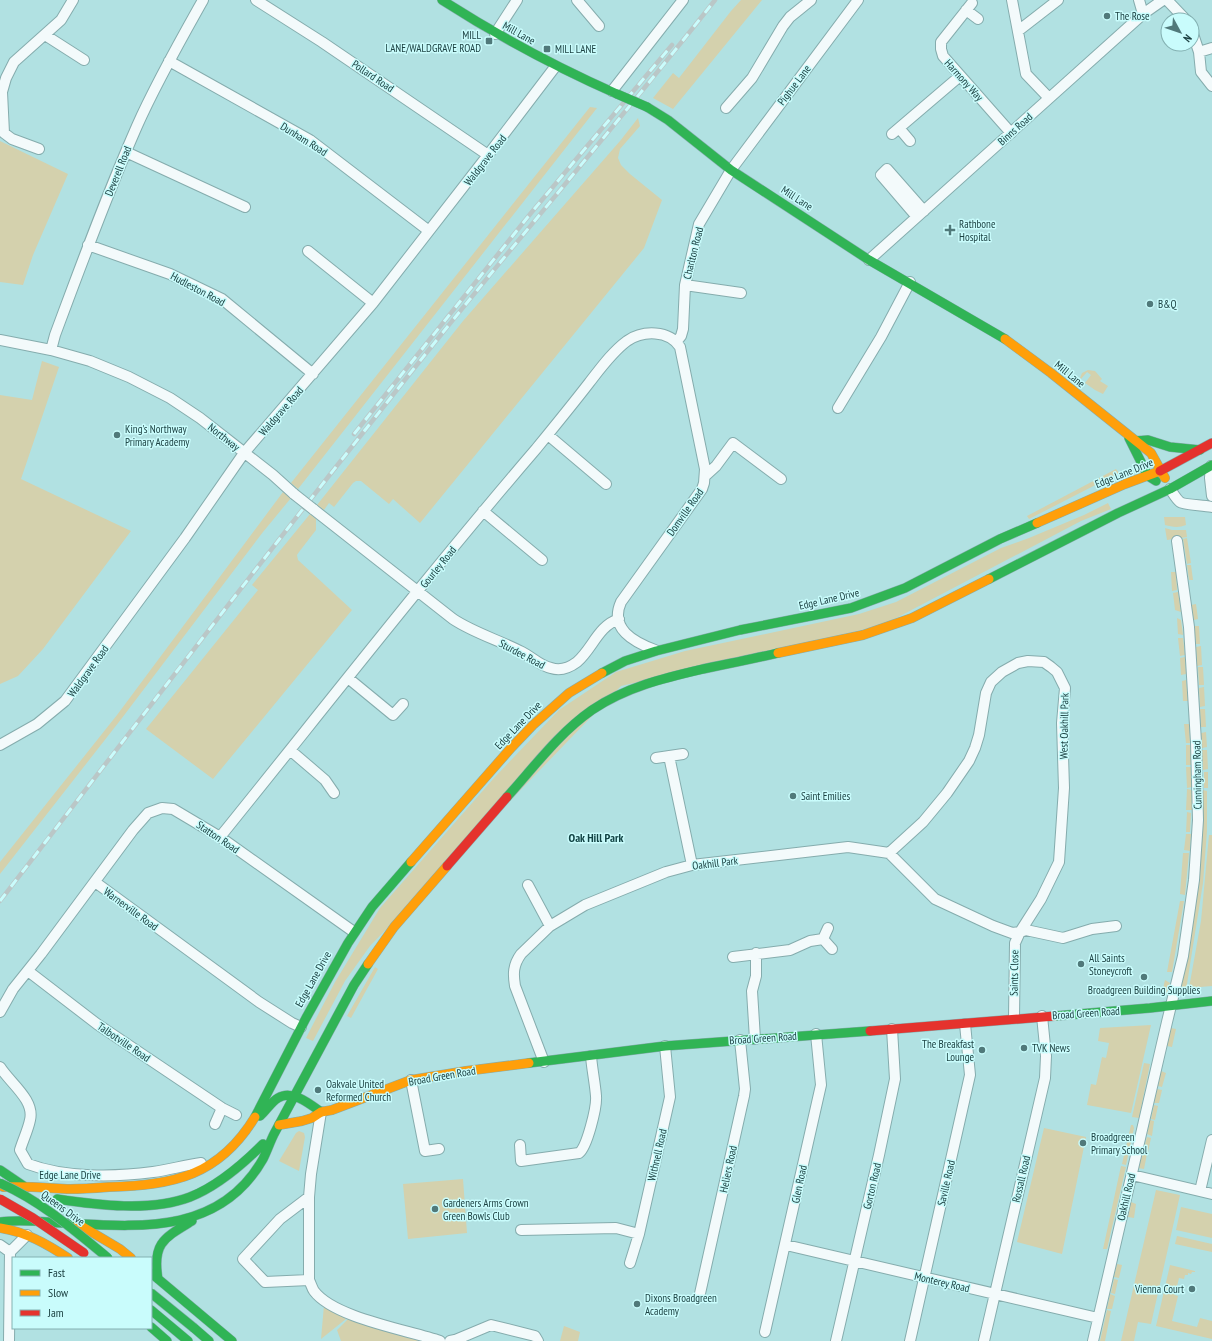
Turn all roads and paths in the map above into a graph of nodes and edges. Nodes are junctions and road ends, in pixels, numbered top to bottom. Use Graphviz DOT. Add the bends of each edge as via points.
graph roads {
  1 [pos="73,0"];
  2 [pos="203,0"];
  3 [pos="256,0"];
  4 [pos="442,0"];
  5 [pos="517,0"];
  6 [pos="577,0"];
  7 [pos="683,0"];
  8 [pos="811,0"];
  9 [pos="858,0"];
  10 [pos="1012,0"];
  11 [pos="1058,0"];
  12 [pos="1139,0"];
  13 [pos="1163,0"];
  14 [pos="1167,0"];
  15 [pos="1178,12"];
  16 [pos="1144,14"];
  17 [pos="978,19"];
  18 [pos="599,26"];
  19 [pos="1018,32"];
  20 [pos="495,34"];
  21 [pos="45,35"];
  22 [pos="1212,48"];
  23 [pos="1199,52"];
  24 [pos="1200,52"];
  25 [pos="84,60"];
  26 [pos="169,61"];
  27 [pos="555,66"];
  28 [pos="960,76"];
  29 [pos="1212,86"];
  30 [pos="1,91"];
  31 [pos="614,92"];
  32 [pos="1049,98"];
  33 [pos="726,108"];
  34 [pos="1012,133"];
  35 [pos="33,136"];
  36 [pos="910,141"];
  37 [pos="25,144"];
  38 [pos="39,149"];
  39 [pos="126,152"];
  40 [pos="488,155"];
  41 [pos="731,170"];
  42 [pos="245,207"];
  43 [pos="429,231"];
  44 [pos="88,245"];
  45 [pos="308,251"];
  46 [pos="869,260"];
  47 [pos="910,282"];
  48 [pos="684,285"];
  49 [pos="742,293"];
  50 [pos="374,303"];
  51 [pos="0,340"];
  52 [pos="677,341"];
  53 [pos="51,350"];
  54 [pos="313,374"];
  55 [pos="838,408"];
  56 [pos="548,435"];
  57 [pos="1132,438"];
  58 [pos="1212,443"];
  59 [pos="1200,450"];
  60 [pos="244,453"];
  61 [pos="1212,465"];
  62 [pos="1161,470"];
  63 [pos="705,476"];
  64 [pos="1148,476"];
  65 [pos="781,479"];
  66 [pos="606,484"];
  67 [pos="1170,489"];
  68 [pos="1212,496"];
  69 [pos="1212,507"];
  70 [pos="482,511"];
  71 [pos="1177,541"];
  72 [pos="542,560"];
  73 [pos="418,592"];
  74 [pos="619,619"];
  75 [pos="656,651"];
  76 [pos="348,678"];
  77 [pos="403,704"];
  78 [pos="0,746"];
  79 [pos="290,750"];
  80 [pos="683,754"];
  81 [pos="669,756"];
  82 [pos="656,758"];
  83 [pos="334,793"];
  84 [pos="220,837"];
  85 [pos="889,853"];
  86 [pos="692,865"];
  87 [pos="95,882"];
  88 [pos="528,885"];
  89 [pos="550,926"];
  90 [pos="1116,926"];
  91 [pos="828,928"];
  92 [pos="354,932"];
  93 [pos="1020,932"];
  94 [pos="823,939"];
  95 [pos="832,949"];
  96 [pos="756,953"];
  97 [pos="733,957"];
  98 [pos="28,971"];
  99 [pos="1212,1001"];
  100 [pos="1170,1007"];
  101 [pos="0,1012"];
  102 [pos="1042,1016"];
  103 [pos="1014,1018"];
  104 [pos="965,1024"];
  105 [pos="301,1027"];
  106 [pos="892,1029"];
  107 [pos="816,1034"];
  108 [pos="755,1039"];
  109 [pos="740,1040"];
  110 [pos="665,1046"];
  111 [pos="590,1056"];
  112 [pos="544,1062"];
  113 [pos="0,1067"];
  114 [pos="411,1080"];
  115 [pos="294,1096"];
  116 [pos="222,1108"];
  117 [pos="321,1112"];
  118 [pos="236,1115"];
  119 [pos="215,1124"];
  120 [pos="251,1124"];
  121 [pos="279,1125"];
  122 [pos="274,1134"];
  123 [pos="1212,1140"];
  124 [pos="520,1145"];
  125 [pos="439,1149"];
  126 [pos="218,1160"];
  127 [pos="0,1164"];
  128 [pos="0,1170"];
  129 [pos="1132,1175"];
  130 [pos="0,1183"];
  131 [pos="23,1186"];
  132 [pos="92,1187"];
  133 [pos="80,1189"];
  134 [pos="1200,1191"];
  135 [pos="1212,1194"];
  136 [pos="38,1196"];
  137 [pos="309,1197"];
  138 [pos="1,1199"];
  139 [pos="68,1201"];
  140 [pos="209,1211"];
  141 [pos="60,1216"];
  142 [pos="31,1220"];
  143 [pos="0,1222"];
  144 [pos="76,1223"];
  145 [pos="0,1228"];
  146 [pos="521,1230"];
  147 [pos="27,1234"];
  148 [pos="639,1234"];
  149 [pos="64,1243"];
  150 [pos="0,1245"];
  151 [pos="786,1245"];
  152 [pos="10,1252"];
  153 [pos="66,1257"];
  154 [pos="78,1257"];
  155 [pos="89,1257"];
  156 [pos="107,1257"];
  157 [pos="130,1257"];
  158 [pos="855,1262"];
  159 [pos="630,1263"];
  160 [pos="155,1276"];
  161 [pos="924,1278"];
  162 [pos="309,1280"];
  163 [pos="174,1291"];
  164 [pos="152,1293"];
  165 [pos="995,1294"];
  166 [pos="152,1295"];
  167 [pos="699,1298"];
  168 [pos="152,1311"];
  169 [pos="1098,1318"];
  170 [pos="152,1328"];
  171 [pos="765,1332"];
  172 [pos="187,1340"];
  173 [pos="9,1341"];
  174 [pos="167,1341"];
  175 [pos="209,1341"];
  176 [pos="232,1341"];
  177 [pos="440,1341"];
  178 [pos="450,1341"];
  179 [pos="538,1341"];
  180 [pos="836,1341"];
  181 [pos="910,1341"];
  182 [pos="984,1341"];
  183 [pos="1093,1341"];
  1 -- 21 [label="street" via="62,20"];
  2 -- 26 [label="street, Deverell Road"];
  3 -- 40 [label="street, Pollard Road"];
  4 -- 20 [label="main road, Mill Lane"];
  5 -- 20 [label="street"];
  6 -- 18 [label="street"];
  7 -- 31 [label="street"];
  8 -- 33 [label="street" via="790,17 752,78 731,97"];
  9 -- 41 [label="street, Pighue Lane"];
  10 -- 19 [label="street"];
  11 -- 19 [label="street"];
  12 -- 16 [label="street"];
  13 -- 16 [label="street, Binns Road"];
  14 -- 15 [label="street"];
  16 -- 32 [label="street, Binns Road"];
  17 -- 28 [label="street, Harmony Way" via="969,6 941,42 943,56"];
  19 -- 32 [label="street" via="1026,74"];
  20 -- 27 [label="main road, Mill Lane"];
  21 -- 25 [label="street"];
  21 -- 30 [label="street" via="14,62"];
  22 -- 24 [label="street"];
  23 -- 29 [label="street" via="1201,72"];
  26 -- 39 [label="street, Deverell Road"];
  26 -- 43 [label="street, Dunham Road" via="310,140"];
  27 -- 31 [label="main road, Mill Lane"];
  27 -- 40 [label="street, Waldgrave Road"];
  28 -- 34 [label="street, Harmony Way"];
  28 -- 36 [label="street" via="896,131"];
  30 -- 37 [label="street" via="4,133"];
  31 -- 41 [label="main road, Mill Lane, bridge" via="668,120"];
  32 -- 34 [label="street, Binns Road"];
  34 -- 46 [label="street, Binns Road"];
  35 -- 37 [label="street"];
  37 -- 38 [label="street"];
  39 -- 42 [label="street"];
  39 -- 44 [label="street, Deverell Road"];
  40 -- 43 [label="street, Waldgrave Road"];
  41 -- 46 [label="main road, Mill Lane"];
  41 -- 48 [label="street, Charlton Road" via="699,224"];
  43 -- 50 [label="street, Waldgrave Road"];
  44 -- 53 [label="street, Deverell Road"];
  44 -- 54 [label="street, Hudleston Road" via="170,274 222,299"];
  45 -- 50 [label="street"];
  46 -- 47 [label="main road, Mill Lane"];
  47 -- 55 [label="street"];
  47 -- 57 [label="main road, Mill Lane" via="1003,337"];
  48 -- 49 [label="street"];
  48 -- 52 [label="street, Charlton Road" via="683,329"];
  50 -- 54 [label="street, Waldgrave Road"];
  51 -- 53 [label="street, Northway"];
  52 -- 56 [label="street, Gourley Road" via="658,333 641,335 627,341 608,358"];
  52 -- 63 [label="street, Domville Road" via="682,354"];
  53 -- 60 [label="street, Northway" via="90,361 170,398"];
  54 -- 60 [label="street, Waldgrave Road"];
  56 -- 66 [label="street"];
  56 -- 70 [label="street, Gourley Road"];
  57 -- 59 [label="main road" via="1170,447"];
  57 -- 62 [label="main road, Mill Lane" via="1151,453"];
  57 -- 64 [label="main road, Mill Lane"];
  58 -- 59 [label="main road, Edge Lane Drive"];
  59 -- 62 [label="main road, Edge Lane Drive"];
  60 -- 73 [label="street, Northway, bridge"];
  60 -- 78 [label="street, Waldgrave Road" via="65,701 37,724"];
  61 -- 67 [label="main road"];
  61 -- 68 [label="street"];
  62 -- 64 [label="main road, Edge Lane Drive"];
  62 -- 67 [label="main road, Mill Lane"];
  63 -- 65 [label="street" via="733,443"];
  63 -- 74 [label="street, Domville Road" via="702,489 621,602"];
  64 -- 67 [label="main road"];
  64 -- 75 [label="main road, Edge Lane Drive" via="1000,539 905,588 851,608 740,630"];
  67 -- 69 [label="street" via="1181,503"];
  67 -- 115 [label="main road" via="912,618 862,635 643,683 595,707 553,745 394,927 354,985"];
  70 -- 72 [label="street"];
  70 -- 73 [label="street, Gourley Road"];
  71 -- 100 [label="street, Cunningham Road" via="1189,627 1198,820 1194,880 1183,956"];
  73 -- 74 [label="street, Sturdee Road" via="463,626 511,646 543,665 557,670 577,661 601,630"];
  73 -- 76 [label="street, Gourley Road"];
  74 -- 75 [label="street" via="627,635"];
  75 -- 92 [label="main road, Edge Lane Drive" via="625,661 602,673 546,712 511,748 382,895"];
  76 -- 77 [label="street" via="393,715"];
  76 -- 79 [label="street, Gourley Road"];
  79 -- 83 [label="street" via="325,780"];
  79 -- 84 [label="street, Gourley Road"];
  80 -- 81 [label="street"];
  81 -- 82 [label="street"];
  81 -- 86 [label="street"];
  84 -- 87 [label="street, Statton Road" via="173,809 162,808 148,813"];
  84 -- 92 [label="street, Statton Road"];
  85 -- 86 [label="street, Oakhill Park" via="848,847"];
  85 -- 93 [label="street" via="935,899 993,926 1012,933"];
  85 -- 93 [label="street, West Oakhill Park" via="923,822 947,793 968,761 979,735 986,693 991,682 1018,663 1044,662 1057,672 1065,688 1062,723 1064,788 1059,862 1041,899"];
  86 -- 89 [label="street, Oakhill Park" via="666,872 585,904"];
  87 -- 98 [label="street, Warnerville Road"];
  87 -- 105 [label="street, Warnerville Road" via="259,1002"];
  88 -- 89 [label="street"];
  89 -- 112 [label="street, Oakhill Park" via="521,954 515,964 513,975"];
  90 -- 93 [label="street" via="1102,932 1092,929 1063,938 1026,930"];
  91 -- 94 [label="street"];
  92 -- 105 [label="main road, Edge Lane Drive"];
  93 -- 103 [label="street, Saints Close" via="1015,943"];
  94 -- 95 [label="street"];
  94 -- 96 [label="street" via="810,941 790,950"];
  96 -- 97 [label="street"];
  96 -- 108 [label="street" via="756,976 752,996"];
  98 -- 101 [label="street, Warnerville Road" via="13,989"];
  98 -- 116 [label="street, Talbotville Road" via="97,1024"];
  99 -- 100 [label="main road, Broad Green Road"];
  100 -- 102 [label="main road, Broad Green Road"];
  100 -- 129 [label="street, Oakhill Road"];
  102 -- 103 [label="main road, Broad Green Road"];
  102 -- 165 [label="street, Rossall Road" via="1046,1072"];
  103 -- 104 [label="main road, Broad Green Road"];
  104 -- 106 [label="main road, Broad Green Road"];
  104 -- 161 [label="street, Saville Road" via="970,1075"];
  105 -- 120 [label="main road, Edge Lane Drive"];
  106 -- 107 [label="main road, Broad Green Road"];
  106 -- 158 [label="street, Gorton Road" via="895,1079"];
  107 -- 108 [label="main road, Broad Green Road"];
  107 -- 151 [label="street, Glen Road" via="821,1084"];
  108 -- 109 [label="main road, Broad Green Road"];
  109 -- 110 [label="main road, Broad Green Road"];
  109 -- 167 [label="street, Heliers Road" via="745,1090"];
  110 -- 111 [label="main road, Broad Green Road"];
  110 -- 148 [label="street, Withnell Road" via="670,1097"];
  111 -- 112 [label="main road, Broad Green Road"];
  111 -- 124 [label="street" via="596,1102 582,1151 521,1161"];
  112 -- 114 [label="main road, Broad Green Road"];
  113 -- 126 [label="street" via="30,1107 30,1121 20,1150 28,1164 79,1174 123,1175"];
  114 -- 117 [label="main road, Broad Green Road"];
  114 -- 125 [label="street" via="425,1151"];
  115 -- 117 [label="main road"];
  115 -- 120 [label="main road" via="278,1098"];
  115 -- 121 [label="main road"];
  116 -- 118 [label="street, Talbotville Road"];
  116 -- 119 [label="street"];
  117 -- 121 [label="main road, Broad Green Road" via="312,1118"];
  117 -- 137 [label="street"];
  120 -- 126 [label="main road, Edge Lane Drive" via="231,1149"];
  121 -- 122 [label="main road"];
  122 -- 139 [label="main road" via="228,1176 197,1195 180,1201 142,1206"];
  122 -- 140 [label="main road" via="255,1171 231,1196"];
  123 -- 134 [label="street"];
  126 -- 132 [label="main road, Edge Lane Drive" via="194,1173 161,1183 144,1186"];
  127 -- 132 [label="main road"];
  128 -- 131 [label="main road"];
  129 -- 134 [label="street"];
  129 -- 169 [label="street, Oakhill Road"];
  130 -- 156 [label="main road, Queens Drive, bridge" via="38,1203"];
  131 -- 133 [label="main road, Edge Lane Drive"];
  131 -- 136 [label="main road"];
  131 -- 138 [label="main road, Edge Lane Drive"];
  132 -- 133 [label="main road, Edge Lane Drive"];
  133 -- 139 [label="main road"];
  134 -- 135 [label="street"];
  136 -- 138 [label="main road"];
  136 -- 139 [label="main road"];
  136 -- 141 [label="main road"];
  137 -- 162 [label="street"];
  137 -- 162 [label="street" via="280,1219 243,1259 265,1282"];
  138 -- 141 [label="main road"];
  138 -- 142 [label="main road"];
  138 -- 155 [label="main road, bridge"];
  139 -- 141 [label="main road"];
  140 -- 144 [label="main road" via="158,1223"];
  140 -- 160 [label="main road" via="164,1240 156,1254"];
  141 -- 142 [label="main road"];
  141 -- 144 [label="main road"];
  141 -- 149 [label="main road" via="60,1232"];
  142 -- 143 [label="main road"];
  142 -- 149 [label="main road"];
  144 -- 157 [label="main road"];
  145 -- 147 [label="main road"];
  146 -- 148 [label="street" via="616,1228"];
  147 -- 152 [label="street"];
  147 -- 153 [label="main road"];
  148 -- 159 [label="street, Withnell Road"];
  149 -- 154 [label="main road"];
  150 -- 152 [label="street"];
  151 -- 158 [label="street, Monterey Road"];
  151 -- 171 [label="street, Glen Road"];
  152 -- 173 [label="street"];
  158 -- 161 [label="street, Monterey Road"];
  158 -- 180 [label="street, Gorton Road"];
  160 -- 163 [label="main road"];
  161 -- 165 [label="street, Monterey Road"];
  161 -- 181 [label="street, Saville Road"];
  162 -- 177 [label="street" via="322,1300 350,1315"];
  163 -- 164 [label="main road" via="164,1289"];
  163 -- 176 [label="main road"];
  165 -- 169 [label="street, Monterey Road"];
  165 -- 182 [label="street, Rossall Road"];
  166 -- 175 [label="main road, bridge"];
  168 -- 172 [label="main road"];
  169 -- 183 [label="street, Oakhill Road"];
  170 -- 174 [label="main road"];
  178 -- 179 [label="street" via="491,1325 535,1336"];
}
